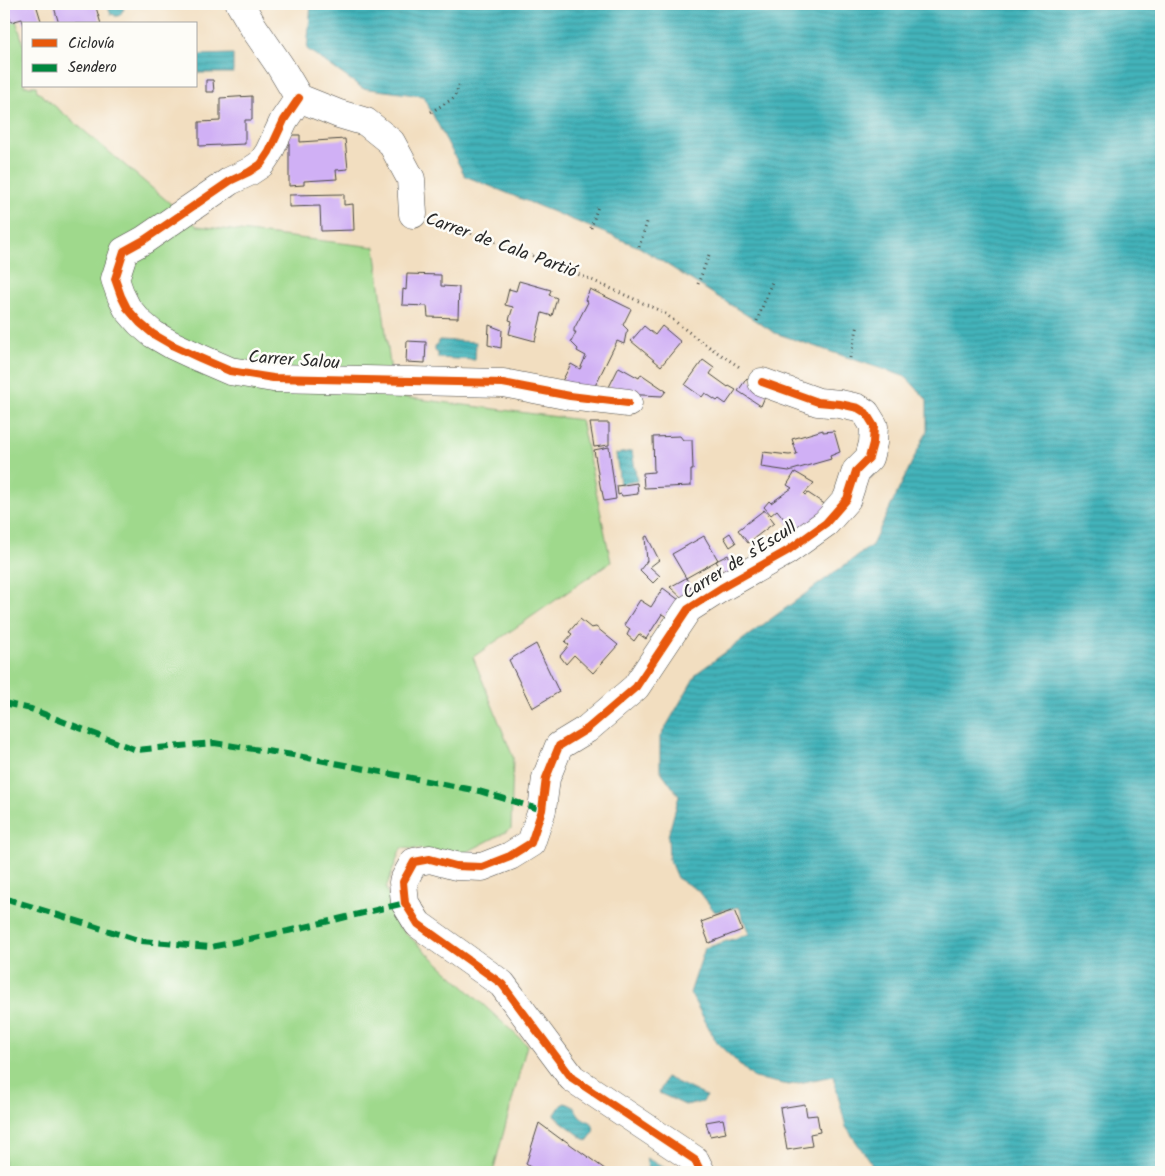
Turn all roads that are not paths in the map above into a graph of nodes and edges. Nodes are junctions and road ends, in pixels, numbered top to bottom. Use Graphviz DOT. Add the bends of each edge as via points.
graph roads {
  1 [pos="240,4"];
  2 [pos="299,98"];
  3 [pos="413,214"];
  4 [pos="762,382"];
  5 [pos="628,403"];
  6 [pos="701,1172"];
  1 -- 2 [label="street"];
  2 -- 3 [label="street, Carrer de Cala Partió" via="366,122 391,142 411,179"];
  2 -- 5 [label="street, Carrer Salou" via="261,164 124,251 115,279 120,296 140,323 152,334 230,371 273,378 503,382 570,396"];
  4 -- 6 [label="street, Carrer de s'Escull" via="818,402 858,408 866,413 874,426 873,442 869,458 856,471 847,499 826,523 787,551 688,609 636,687 587,729 559,746 546,778 542,810 531,843 482,867 456,866 430,859 414,862 404,882 405,903 418,924 502,984 572,1078 695,1160"];
}
